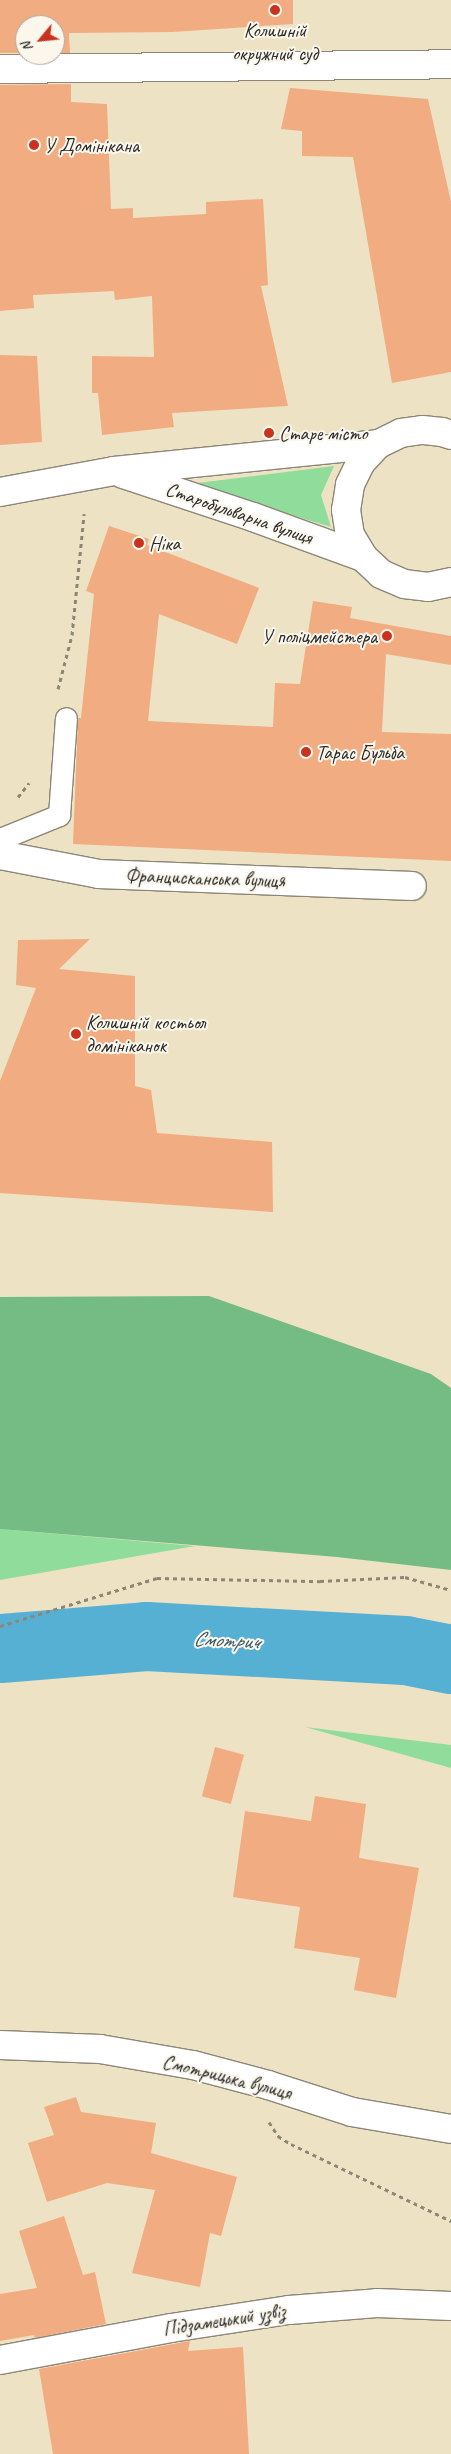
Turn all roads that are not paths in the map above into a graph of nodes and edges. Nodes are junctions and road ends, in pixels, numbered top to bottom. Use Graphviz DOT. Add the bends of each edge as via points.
graph roads {
  1 [pos="451,64"];
  2 [pos="0,69"];
  3 [pos="451,435"];
  4 [pos="378,444"];
  5 [pos="114,471"];
  6 [pos="0,492"];
  7 [pos="363,557"];
  8 [pos="440,584"];
  9 [pos="451,601"];
  10 [pos="66,718"];
  11 [pos="0,839"];
  12 [pos="0,854"];
  13 [pos="412,886"];
  14 [pos="0,2045"];
  15 [pos="451,2129"];
  16 [pos="451,2306"];
  17 [pos="0,2360"];
  1 -- 2 [label="street"];
  3 -- 4 [label="street" via="422,430 401,433"];
  4 -- 5 [label="street, Старобульварна вулиця"];
  4 -- 7 [label="street" via="360,462 350,485 346,510 350,535"];
  5 -- 6 [label="street, Старобульварна вулиця"];
  5 -- 7 [label="street, Старобульварна вулиця" via="253,516"];
  7 -- 8 [label="street" via="381,574 404,584"];
  8 -- 9 [label="street"];
  10 -- 11 [label="lane" via="58,815"];
  12 -- 13 [label="street, Францисканська вулиця" via="99,874"];
  14 -- 15 [label="street, Смотрицька вулиця" via="100,2049 193,2065 352,2112"];
  16 -- 17 [label="street, Підзамецький узвіз" via="377,2303 289,2310 145,2332"];
}
